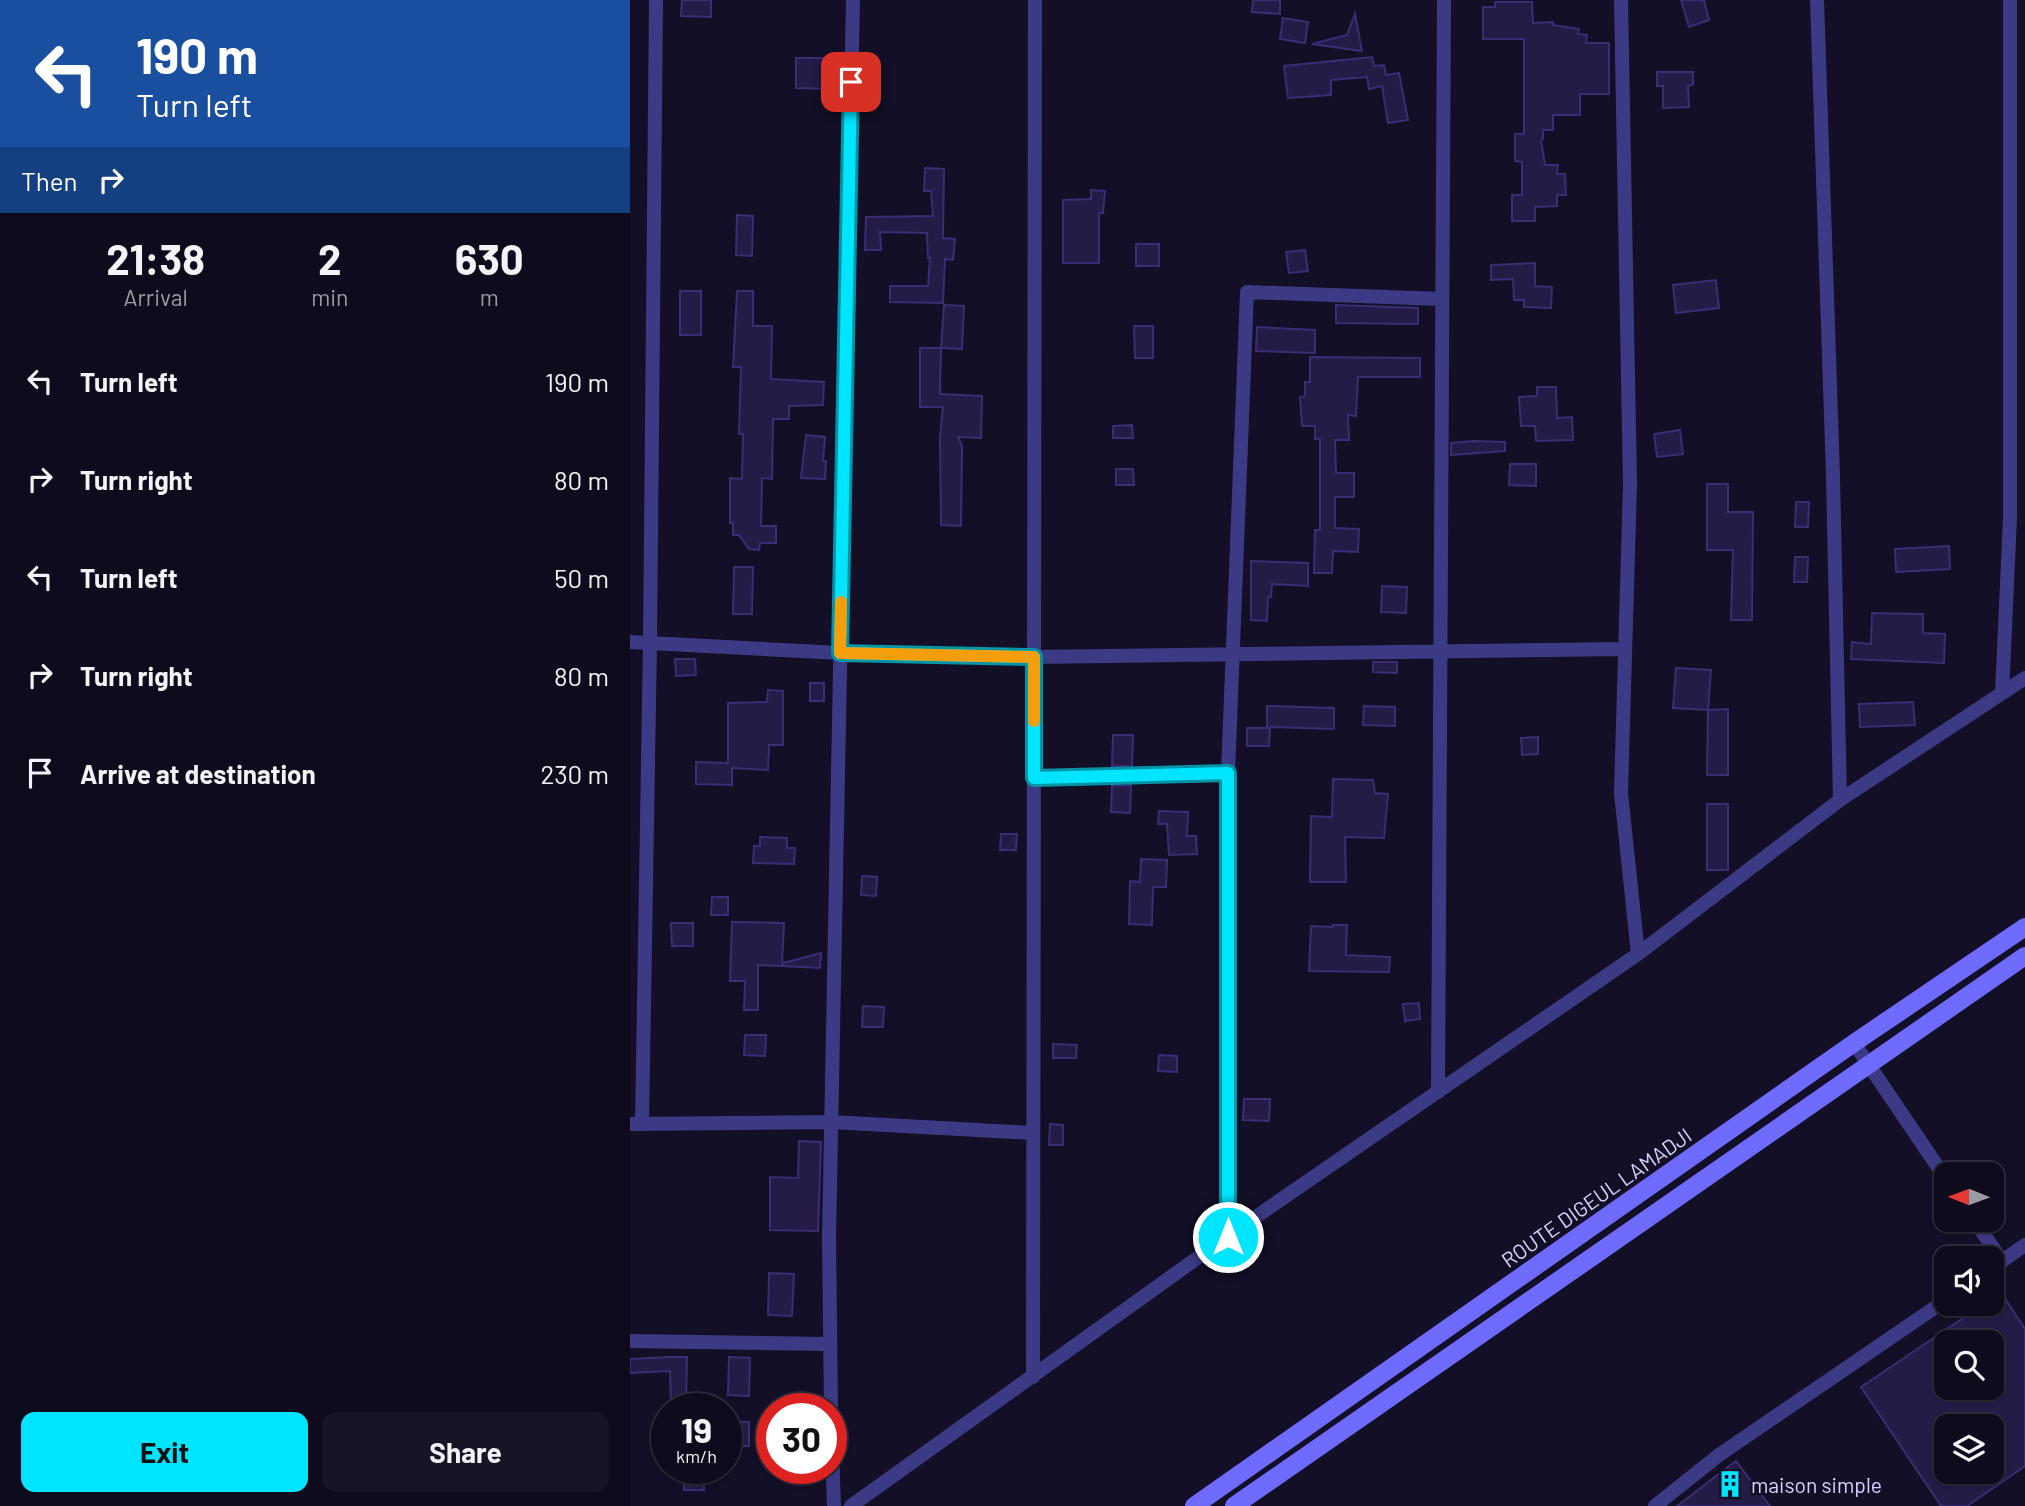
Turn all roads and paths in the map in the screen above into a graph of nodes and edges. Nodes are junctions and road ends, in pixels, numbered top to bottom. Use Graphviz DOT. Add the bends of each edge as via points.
graph roads {
  1 [pos="656,0"];
  2 [pos="853,0"];
  3 [pos="1035,0"];
  4 [pos="1444,0"];
  5 [pos="1621,0"];
  6 [pos="1817,0"];
  7 [pos="2010,0"];
  8 [pos="1441,299"];
  9 [pos="630,642"];
  10 [pos="650,642"];
  11 [pos="1625,649"];
  12 [pos="1439,652"];
  13 [pos="840,653"];
  14 [pos="1233,655"];
  15 [pos="1034,657"];
  16 [pos="2025,678"];
  17 [pos="2002,693"];
  18 [pos="1228,773"];
  19 [pos="1034,778"];
  20 [pos="1840,800"];
  21 [pos="2025,927"];
  22 [pos="1638,954"];
  23 [pos="2025,957"];
  24 [pos="1854,1044"];
  25 [pos="1868,1065"];
  26 [pos="1438,1092"];
  27 [pos="831,1122"];
  28 [pos="636,1124"];
  29 [pos="1033,1133"];
  30 [pos="1934,1162"];
  31 [pos="1228,1237"];
  32 [pos="2025,1245"];
  33 [pos="2004,1260"];
  34 [pos="1934,1308"];
  35 [pos="630,1340"];
  36 [pos="828,1344"];
  37 [pos="1032,1377"];
  38 [pos="830,1393"];
  39 [pos="833,1484"];
  40 [pos="834,1506"];
  41 [pos="851,1506"];
  42 [pos="1194,1506"];
  43 [pos="1234,1506"];
  44 [pos="1656,1506"];
  1 -- 10 [label="street"];
  2 -- 13 [label="street"];
  3 -- 15 [label="street"];
  4 -- 8 [label="street"];
  5 -- 11 [label="street" via="1630,484"];
  6 -- 20 [label="street"];
  7 -- 17 [label="street" via="2010,518"];
  8 -- 12 [label="street"];
  8 -- 14 [label="street" via="1247,292"];
  9 -- 10 [label="street"];
  10 -- 13 [label="street"];
  10 -- 28 [label="street"];
  11 -- 12 [label="street"];
  11 -- 22 [label="street" via="1621,793"];
  12 -- 14 [label="street"];
  12 -- 26 [label="street"];
  13 -- 15 [label="street"];
  13 -- 27 [label="street"];
  14 -- 15 [label="street"];
  14 -- 18 [label="street"];
  15 -- 19 [label="street"];
  16 -- 17 [label="street"];
  17 -- 20 [label="street"];
  18 -- 19 [label="street"];
  18 -- 31 [label="street"];
  19 -- 29 [label="street"];
  20 -- 22 [label="street"];
  21 -- 24 [label="main road, ROUTE DIGEUL LAMADJI"];
  22 -- 26 [label="street"];
  23 -- 25 [label="main road"];
  24 -- 25 [label="street"];
  24 -- 42 [label="main road, ROUTE DIGEUL LAMADJI"];
  25 -- 30 [label="street"];
  25 -- 43 [label="main road"];
  26 -- 31 [label="street"];
  27 -- 28 [label="street"];
  27 -- 29 [label="street"];
  27 -- 36 [label="street"];
  29 -- 37 [label="street"];
  31 -- 37 [label="street"];
  32 -- 33 [label="street"];
  34 -- 44 [label="street" via="1719,1455"];
  35 -- 36 [label="street"];
  36 -- 38 [label="street"];
  37 -- 41 [label="street"];
  39 -- 40 [label="street"];
}
